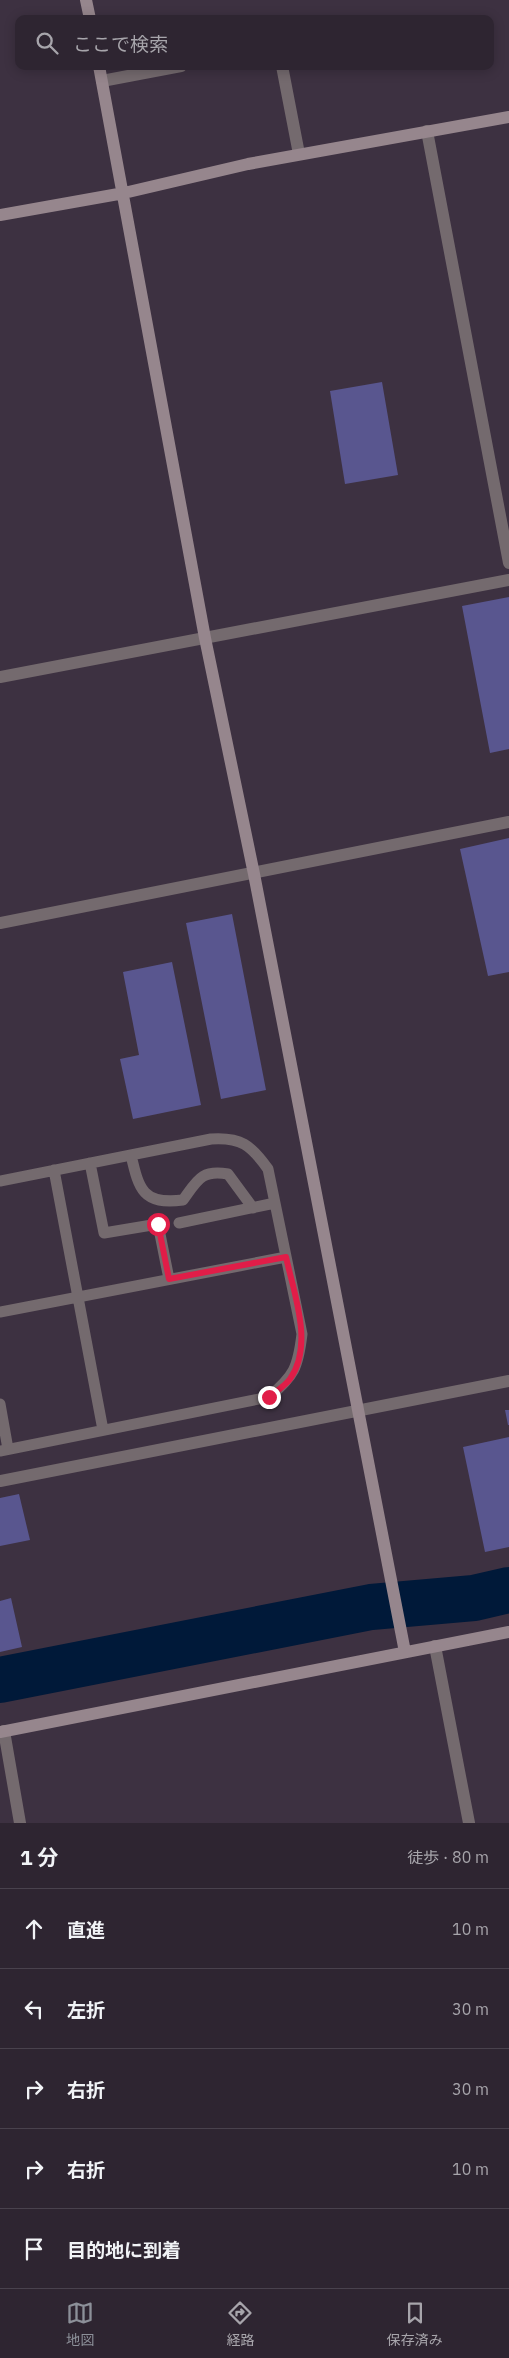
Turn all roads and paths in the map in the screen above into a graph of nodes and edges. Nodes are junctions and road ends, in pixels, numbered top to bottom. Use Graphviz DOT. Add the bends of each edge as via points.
graph roads {
  1 [pos="86,0"];
  2 [pos="89,15"];
  3 [pos="100,70"];
  4 [pos="160,70"];
  5 [pos="283,70"];
  6 [pos="102,81"];
  7 [pos="509,117"];
  8 [pos="427,131"];
  9 [pos="299,154"];
  10 [pos="124,193"];
  11 [pos="0,215"];
  12 [pos="509,564"];
  13 [pos="509,580"];
  14 [pos="205,638"];
  15 [pos="0,677"];
  16 [pos="509,822"];
  17 [pos="254,874"];
  18 [pos="0,923"];
  19 [pos="131,1155"];
  20 [pos="90,1163"];
  21 [pos="54,1170"];
  22 [pos="0,1181"];
  23 [pos="275,1202"];
  24 [pos="252,1208"];
  25 [pos="179,1223"];
  26 [pos="286,1257"];
  27 [pos="169,1279"];
  28 [pos="78,1296"];
  29 [pos="0,1312"];
  30 [pos="509,1381"];
  31 [pos="0,1404"];
  32 [pos="359,1412"];
  33 [pos="102,1430"];
  34 [pos="4,1450"];
  35 [pos="0,1481"];
  36 [pos="509,1632"];
  37 [pos="434,1646"];
  38 [pos="405,1652"];
  39 [pos="2,1731"];
  40 [pos="20,1823"];
  41 [pos="469,1823"];
  1 -- 2 [label="street"];
  3 -- 6 [label="street"];
  4 -- 6 [label="street"];
  5 -- 9 [label="street"];
  6 -- 10 [label="street"];
  7 -- 8 [label="street"];
  8 -- 9 [label="street"];
  8 -- 12 [label="street"];
  9 -- 10 [label="street"];
  10 -- 11 [label="street"];
  10 -- 14 [label="street"];
  13 -- 14 [label="street"];
  14 -- 15 [label="street"];
  14 -- 17 [label="street"];
  16 -- 17 [label="street"];
  17 -- 18 [label="street"];
  17 -- 32 [label="street"];
  19 -- 20 [label="lane"];
  19 -- 23 [label="lane" via="230,1138 255,1151 268,1169"];
  19 -- 24 [label="lane" via="137,1182 151,1198 165,1202 183,1200 200,1177 213,1171 228,1174"];
  20 -- 21 [label="lane"];
  20 -- 27 [label="lane" via="104,1234 158,1224"];
  21 -- 22 [label="lane"];
  21 -- 28 [label="lane"];
  23 -- 24 [label="lane"];
  23 -- 26 [label="lane"];
  24 -- 25 [label="lane"];
  26 -- 27 [label="lane"];
  26 -- 33 [label="lane" via="302,1334 300,1357 290,1380 269,1397"];
  27 -- 28 [label="lane"];
  28 -- 29 [label="lane"];
  28 -- 33 [label="lane"];
  30 -- 32 [label="street"];
  31 -- 34 [label="lane"];
  32 -- 35 [label="street"];
  32 -- 38 [label="street"];
  33 -- 34 [label="lane"];
  36 -- 37 [label="street"];
  37 -- 38 [label="street"];
  37 -- 41 [label="street"];
  38 -- 39 [label="street"];
  39 -- 40 [label="street"];
}
